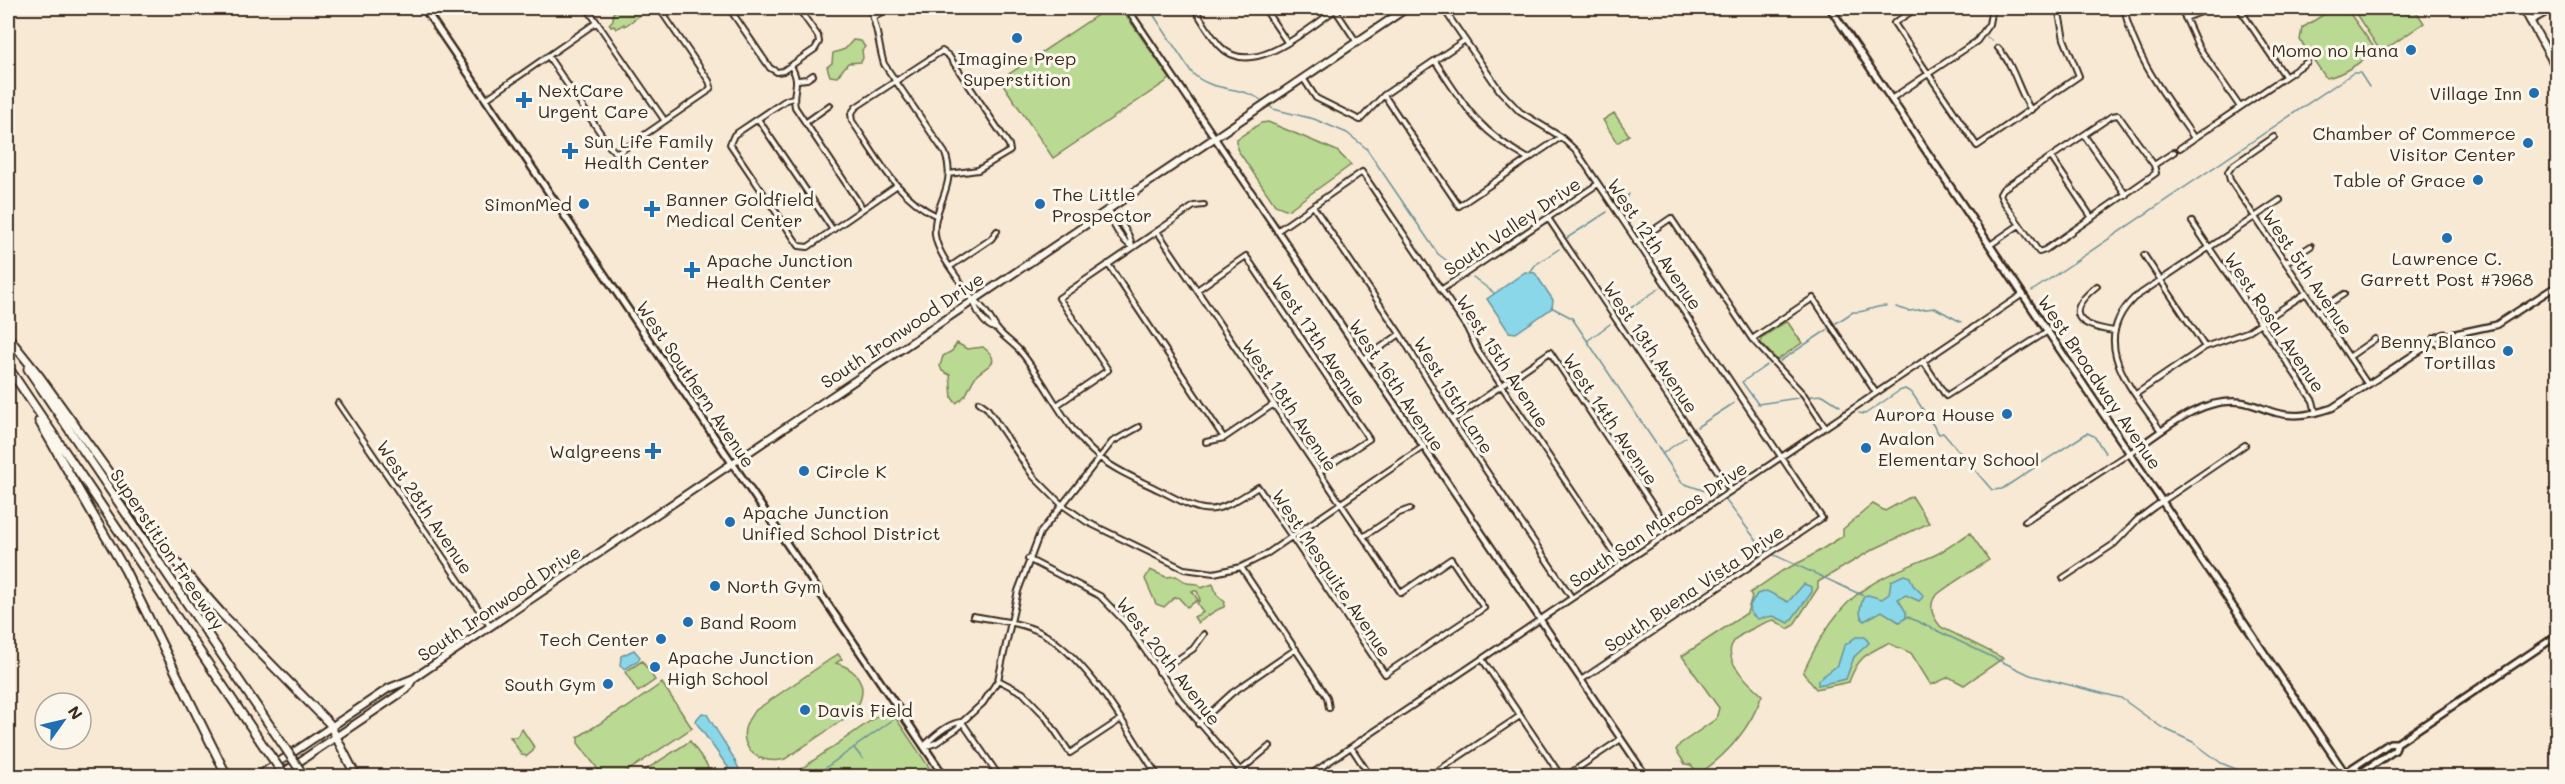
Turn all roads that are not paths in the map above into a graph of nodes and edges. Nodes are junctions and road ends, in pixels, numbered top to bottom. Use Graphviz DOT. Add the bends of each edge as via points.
graph roads {
  1 [pos="424,8"];
  2 [pos="587,8"];
  3 [pos="659,8"];
  4 [pos="729,8"];
  5 [pos="801,8"];
  6 [pos="869,8"];
  7 [pos="888,8"];
  8 [pos="1127,8"];
  9 [pos="1194,8"];
  10 [pos="1264,8"];
  11 [pos="1336,8"];
  12 [pos="1407,8"];
  13 [pos="1443,8"];
  14 [pos="1830,8"];
  15 [pos="1917,8"];
  16 [pos="1992,8"];
  17 [pos="2058,8"];
  18 [pos="2124,8"];
  19 [pos="2181,8"];
  20 [pos="2212,8"];
  21 [pos="2239,8"];
  22 [pos="2523,8"];
  23 [pos="2550,8"];
  24 [pos="874,17"];
  25 [pos="2184,18"];
  26 [pos="2530,21"];
  27 [pos="2558,21"];
  28 [pos="597,22"];
  29 [pos="1465,40"];
  30 [pos="1356,41"];
  31 [pos="1287,42"];
  32 [pos="1998,48"];
  33 [pos="548,56"];
  34 [pos="1435,61"];
  35 [pos="2307,62"];
  36 [pos="791,66"];
  37 [pos="2558,70"];
  38 [pos="1928,74"];
  39 [pos="813,75"];
  40 [pos="2285,76"];
  41 [pos="1303,77"];
  42 [pos="798,80"];
  43 [pos="895,81"];
  44 [pos="1384,95"];
  45 [pos="793,98"];
  46 [pos="485,99"];
  47 [pos="1891,99"];
  48 [pos="830,105"];
  49 [pos="2240,107"];
  50 [pos="2031,110"];
  51 [pos="758,119"];
  52 [pos="665,121"];
  53 [pos="805,123"];
  54 [pos="2084,135"];
  55 [pos="1215,137"];
  56 [pos="1561,137"];
  57 [pos="2274,137"];
  58 [pos="2194,138"];
  59 [pos="2180,148"];
  60 [pos="2174,152"];
  61 [pos="2051,157"];
  62 [pos="1529,159"];
  63 [pos="2154,165"];
  64 [pos="949,174"];
  65 [pos="1598,184"];
  66 [pos="896,186"];
  67 [pos="2126,195"];
  68 [pos="2280,200"];
  69 [pos="1204,205"];
  70 [pos="1313,206"];
  71 [pos="863,209"];
  72 [pos="1107,210"];
  73 [pos="937,216"];
  74 [pos="2255,217"];
  75 [pos="1548,218"];
  76 [pos="2092,218"];
  77 [pos="2192,222"];
  78 [pos="2019,225"];
  79 [pos="833,230"];
  80 [pos="998,231"];
  81 [pos="1157,231"];
  82 [pos="1277,231"];
  83 [pos="1636,242"];
  84 [pos="1990,245"];
  85 [pos="2311,246"];
  86 [pos="1132,248"];
  87 [pos="2209,248"];
  88 [pos="2144,255"];
  89 [pos="2286,262"];
  90 [pos="1108,264"];
  91 [pos="951,266"];
  92 [pos="2161,280"];
  93 [pos="2558,285"];
  94 [pos="2097,286"];
  95 [pos="1197,290"];
  96 [pos="1441,290"];
  97 [pos="2306,292"];
  98 [pos="2023,294"];
  99 [pos="2344,294"];
  100 [pos="973,300"];
  101 [pos="2318,311"];
  102 [pos="2260,324"];
  103 [pos="2114,331"];
  104 [pos="2048,332"];
  105 [pos="1400,334"];
  106 [pos="8,338"];
  107 [pos="1752,339"];
  108 [pos="2375,339"];
  109 [pos="2205,347"];
  110 [pos="2349,357"];
  111 [pos="1364,359"];
  112 [pos="1923,361"];
  113 [pos="8,367"];
  114 [pos="20,384"];
  115 [pos="2368,385"];
  116 [pos="1501,386"];
  117 [pos="1876,393"];
  118 [pos="2136,394"];
  119 [pos="979,402"];
  120 [pos="338,403"];
  121 [pos="1274,404"];
  122 [pos="1057,405"];
  123 [pos="2316,413"];
  124 [pos="1452,420"];
  125 [pos="1139,427"];
  126 [pos="1825,427"];
  127 [pos="2162,431"];
  128 [pos="1224,438"];
  129 [pos="1206,442"];
  130 [pos="2245,445"];
  131 [pos="1423,447"];
  132 [pos="2130,453"];
  133 [pos="1098,457"];
  134 [pos="1781,457"];
  135 [pos="732,463"];
  136 [pos="1319,472"];
  137 [pos="1731,491"];
  138 [pos="2162,501"];
  139 [pos="1340,503"];
  140 [pos="1061,504"];
  141 [pos="1410,509"];
  142 [pos="1822,518"];
  143 [pos="2025,521"];
  144 [pos="1670,532"];
  145 [pos="1291,537"];
  146 [pos="1363,537"];
  147 [pos="1028,559"];
  148 [pos="1622,564"];
  149 [pos="1241,567"];
  150 [pos="2063,578"];
  151 [pos="1572,598"];
  152 [pos="1484,608"];
  153 [pos="973,616"];
  154 [pos="1540,620"];
  155 [pos="1010,623"];
  156 [pos="490,627"];
  157 [pos="1204,634"];
  158 [pos="2558,635"];
  159 [pos="1296,649"];
  160 [pos="1482,659"];
  161 [pos="1159,672"];
  162 [pos="414,678"];
  163 [pos="998,680"];
  164 [pos="1581,680"];
  165 [pos="1329,708"];
  166 [pos="1520,716"];
  167 [pos="1120,720"];
  168 [pos="962,722"];
  169 [pos="1198,724"];
  170 [pos="331,727"];
  171 [pos="337,737"];
  172 [pos="1621,739"];
  173 [pos="2397,743"];
  174 [pos="1270,746"];
  175 [pos="924,747"];
  176 [pos="1351,747"];
  177 [pos="1241,771"];
  178 [pos="2342,775"];
  179 [pos="227,777"];
  180 [pos="258,777"];
  181 [pos="278,777"];
  182 [pos="285,777"];
  183 [pos="304,777"];
  184 [pos="356,777"];
  185 [pos="944,777"];
  186 [pos="999,777"];
  187 [pos="1158,777"];
  188 [pos="1234,777"];
  189 [pos="1245,777"];
  190 [pos="1308,777"];
  191 [pos="1370,777"];
  192 [pos="1430,777"];
  193 [pos="1561,777"];
  194 [pos="1566,777"];
  195 [pos="1646,777"];
  196 [pos="2356,777"];
  1 -- 46 [label="main road, West Southern Avenue"];
  2 -- 28 [label="street"];
  3 -- 52 [label="street" via="711,87"];
  4 -- 36 [label="street" via="770,68 777,72"];
  5 -- 36 [label="street" via="819,42"];
  6 -- 24 [label="street"];
  7 -- 24 [label="street"];
  8 -- 55 [label="street, West 16th Avenue"];
  9 -- 31 [label="street" via="1220,47 1239,56 1257,58"];
  10 -- 31 [label="street"];
  11 -- 30 [label="street"];
  11 -- 31 [label="street"];
  12 -- 30 [label="main road, South Ironwood Drive"];
  13 -- 29 [label="street, West 12th Avenue"];
  14 -- 47 [label="main road, West Broadway Avenue"];
  15 -- 38 [label="street" via="1894,23"];
  16 -- 38 [label="street" via="1989,24 1977,41"];
  17 -- 50 [label="street" via="2064,39 2079,76"];
  18 -- 58 [label="street" via="2141,56"];
  19 -- 25 [label="street"];
  20 -- 25 [label="street"];
  21 -- 40 [label="street"];
  22 -- 26 [label="main road"];
  23 -- 26 [label="main road"];
  23 -- 27 [label="main road"];
  24 -- 43 [label="street" via="879,49"];
  25 -- 49 [label="street" via="2198,46"];
  26 -- 37 [label="main road"];
  28 -- 33 [label="street"];
  28 -- 52 [label="street"];
  29 -- 34 [label="street"];
  29 -- 56 [label="street, West 12th Avenue" via="1500,91 1520,112"];
  30 -- 41 [label="main road, South Ironwood Drive"];
  32 -- 50 [label="street" via="2007,58"];
  33 -- 46 [label="street"];
  33 -- 52 [label="street" via="615,152"];
  34 -- 44 [label="street"];
  34 -- 62 [label="street" via="1471,115 1489,134"];
  35 -- 40 [label="street"];
  36 -- 42 [label="street"];
  38 -- 47 [label="street"];
  38 -- 50 [label="street" via="1977,146"];
  39 -- 42 [label="street"];
  40 -- 49 [label="street"];
  41 -- 44 [label="street" via="1316,98 1360,120"];
  41 -- 55 [label="main road, South Ironwood Drive"];
  42 -- 45 [label="street"];
  43 -- 64 [label="street" via="945,153"];
  43 -- 64 [label="street" via="942,51 1008,145 1010,151 978,170"];
  43 -- 66 [label="street" via="851,114"];
  44 -- 62 [label="street" via="1459,206"];
  45 -- 51 [label="street"];
  45 -- 53 [label="street"];
  46 -- 135 [label="main road, West Southern Avenue"];
  47 -- 84 [label="main road, West Broadway Avenue"];
  48 -- 53 [label="street"];
  49 -- 58 [label="street"];
  51 -- 79 [label="street"];
  51 -- 79 [label="street" via="731,139 730,144 800,246 803,248"];
  53 -- 71 [label="street"];
  54 -- 61 [label="street"];
  54 -- 63 [label="street" via="2118,115"];
  54 -- 67 [label="street"];
  55 -- 72 [label="main road, South Ironwood Drive"];
  55 -- 82 [label="street, West 16th Avenue"];
  56 -- 62 [label="street"];
  56 -- 65 [label="street, West 12th Avenue" via="1577,152"];
  57 -- 74 [label="street, West 5th Avenue" via="2228,172"];
  58 -- 59 [label="street"];
  60 -- 63 [label="street"];
  61 -- 76 [label="street"];
  61 -- 78 [label="street" via="2000,194"];
  63 -- 67 [label="street" via="2156,173"];
  64 -- 73 [label="street"];
  65 -- 75 [label="street, South Valley Drive"];
  65 -- 83 [label="street, West 12th Avenue"];
  66 -- 71 [label="street"];
  66 -- 73 [label="street" via="920,208"];
  67 -- 76 [label="street"];
  68 -- 74 [label="street"];
  69 -- 81 [label="street" via="1194,206"];
  70 -- 82 [label="street"];
  70 -- 96 [label="street, West 15th Avenue" via="1362,172"];
  70 -- 105 [label="street, West 15th Lane"];
  71 -- 79 [label="street"];
  72 -- 86 [label="street" via="1132,241"];
  72 -- 100 [label="main road, South Ironwood Drive"];
  73 -- 91 [label="street" via="935,239"];
  74 -- 87 [label="street"];
  74 -- 89 [label="street, West 5th Avenue"];
  75 -- 96 [label="street, South Valley Drive"];
  75 -- 137 [label="street, West 13th Avenue"];
  76 -- 78 [label="street" via="2039,252"];
  77 -- 87 [label="street, West Rosal Avenue"];
  78 -- 84 [label="street"];
  80 -- 91 [label="street"];
  81 -- 86 [label="street"];
  81 -- 95 [label="street, West 18th Avenue"];
  82 -- 111 [label="street, West 16th Avenue"];
  83 -- 107 [label="street" via="1671,218"];
  83 -- 134 [label="street, West 12th Avenue"];
  84 -- 98 [label="main road, West Broadway Avenue"];
  85 -- 89 [label="street"];
  86 -- 90 [label="street"];
  87 -- 92 [label="street"];
  87 -- 102 [label="street, West Rosal Avenue"];
  88 -- 92 [label="street"];
  89 -- 97 [label="street, West 5th Avenue"];
  90 -- 122 [label="street" via="1059,298 1108,370"];
  90 -- 128 [label="street"];
  91 -- 100 [label="street"];
  92 -- 103 [label="street" via="2126,306"];
  92 -- 109 [label="street"];
  93 -- 115 [label="street" via="2496,325 2435,338"];
  94 -- 103 [label="street" via="2080,301 2078,313 2091,328"];
  95 -- 121 [label="street, West 18th Avenue"];
  95 -- 136 [label="street, West 17th Avenue" via="1246,256 1369,439"];
  96 -- 116 [label="street, West 15th Avenue"];
  97 -- 101 [label="street, West 5th Avenue"];
  97 -- 102 [label="street"];
  98 -- 104 [label="main road, West Broadway Avenue"];
  98 -- 112 [label="street, South San Marcos Drive"];
  99 -- 101 [label="street"];
  100 -- 122 [label="street" via="1020,351"];
  100 -- 135 [label="main road, South Ironwood Drive"];
  101 -- 110 [label="street, West 5th Avenue"];
  102 -- 109 [label="street" via="2240,336"];
  102 -- 123 [label="street, West Rosal Avenue" via="2313,401"];
  103 -- 118 [label="street" via="2116,362"];
  104 -- 112 [label="street" via="1946,396"];
  104 -- 132 [label="main road, West Broadway Avenue"];
  105 -- 111 [label="street"];
  105 -- 124 [label="street, West 15th Lane"];
  106 -- 170 [label="highway" via="161,545"];
  106 -- 183 [label="highway, Superstition Freeway, bridge"];
  107 -- 117 [label="street" via="1813,298"];
  107 -- 126 [label="street" via="1804,395"];
  108 -- 110 [label="street"];
  109 -- 118 [label="street"];
  110 -- 115 [label="street, West 5th Avenue"];
  111 -- 131 [label="street, West 16th Avenue"];
  112 -- 117 [label="street, South San Marcos Drive"];
  113 -- 114 [label="highway, Superstition Freeway"];
  114 -- 179 [label="highway" via="125,570"];
  114 -- 182 [label="highway, Superstition Freeway, bridge"];
  115 -- 123 [label="street" via="2345,401"];
  116 -- 124 [label="street"];
  116 -- 144 [label="street, West 14th Avenue" via="1550,352"];
  116 -- 148 [label="street, West 15th Avenue"];
  117 -- 126 [label="street, South San Marcos Drive"];
  118 -- 127 [label="street"];
  119 -- 140 [label="street" via="1033,476"];
  120 -- 156 [label="street, West 28th Avenue"];
  121 -- 128 [label="street"];
  121 -- 136 [label="street, West 18th Avenue"];
  122 -- 133 [label="street"];
  123 -- 127 [label="street" via="2294,415 2247,403 2223,402 2192,411"];
  124 -- 151 [label="street, West 15th Lane"];
  125 -- 133 [label="street" via="1112,442"];
  126 -- 134 [label="street, South San Marcos Drive"];
  127 -- 132 [label="street"];
  128 -- 129 [label="street"];
  130 -- 138 [label="street"];
  131 -- 139 [label="street"];
  131 -- 154 [label="street, West 16th Avenue"];
  132 -- 138 [label="main road, West Broadway Avenue"];
  132 -- 143 [label="street"];
  133 -- 140 [label="street"];
  133 -- 145 [label="street, West Mesquite Avenue" via="1191,506 1206,510 1227,507 1258,487"];
  134 -- 137 [label="street, South San Marcos Drive"];
  134 -- 142 [label="street, West 12th Avenue"];
  135 -- 156 [label="main road, South Ironwood Drive"];
  135 -- 175 [label="main road, West Southern Avenue"];
  136 -- 139 [label="street, West 18th Avenue"];
  137 -- 144 [label="street, South San Marcos Drive"];
  138 -- 150 [label="street" via="2114,543"];
  138 -- 178 [label="main road, West Broadway Avenue"];
  139 -- 145 [label="street"];
  139 -- 146 [label="street, West 18th Avenue"];
  140 -- 147 [label="street" via="1040,533"];
  140 -- 149 [label="street" via="1087,522 1184,569 1214,573"];
  141 -- 146 [label="street"];
  142 -- 164 [label="street, South Buena Vista Drive"];
  144 -- 148 [label="street, South San Marcos Drive"];
  145 -- 149 [label="street"];
  145 -- 152 [label="street, West Mesquite Avenue" via="1385,674"];
  146 -- 152 [label="street, West 18th Avenue" via="1401,593 1451,559"];
  147 -- 155 [label="street"];
  147 -- 161 [label="street, West 20th Avenue" via="1100,596 1126,623"];
  148 -- 151 [label="street, South San Marcos Drive"];
  149 -- 159 [label="street"];
  151 -- 154 [label="street, South San Marcos Drive"];
  153 -- 155 [label="street"];
  154 -- 160 [label="street, South San Marcos Drive"];
  154 -- 164 [label="street, West 16th Avenue"];
  155 -- 163 [label="street"];
  155 -- 167 [label="street" via="1039,631 1065,647 1084,667"];
  156 -- 162 [label="main road, South Ironwood Drive"];
  157 -- 161 [label="street" via="1193,649"];
  158 -- 173 [label="main road"];
  159 -- 165 [label="street" via="1328,697"];
  159 -- 169 [label="street" via="1232,693"];
  160 -- 166 [label="street"];
  160 -- 176 [label="street, South San Marcos Drive"];
  161 -- 169 [label="street, West 20th Avenue"];
  162 -- 170 [label="main road, South Ironwood Drive" via="389,688"];
  162 -- 171 [label="main road, South Ironwood Drive" via="407,689"];
  163 -- 167 [label="street" via="1023,693 1045,716 1070,753"];
  163 -- 168 [label="street" via="983,703"];
  164 -- 172 [label="street, West 16th Avenue"];
  166 -- 192 [label="street"];
  166 -- 193 [label="street"];
  167 -- 187 [label="street"];
  168 -- 175 [label="street" via="955,722"];
  168 -- 186 [label="street"];
  169 -- 177 [label="street, West 20th Avenue"];
  170 -- 171 [label="highway"];
  170 -- 180 [label="main road, South Ironwood Drive"];
  171 -- 181 [label="main road, South Ironwood Drive"];
  171 -- 184 [label="highway"];
  172 -- 194 [label="street"];
  172 -- 195 [label="street, West 16th Avenue"];
  173 -- 178 [label="main road" via="2391,743"];
  173 -- 196 [label="main road" via="2395,750"];
  174 -- 177 [label="street"];
  175 -- 185 [label="main road, West Southern Avenue"];
  176 -- 190 [label="street, South San Marcos Drive"];
  176 -- 191 [label="street"];
  177 -- 188 [label="street"];
  177 -- 189 [label="street, West 20th Avenue"];
}
